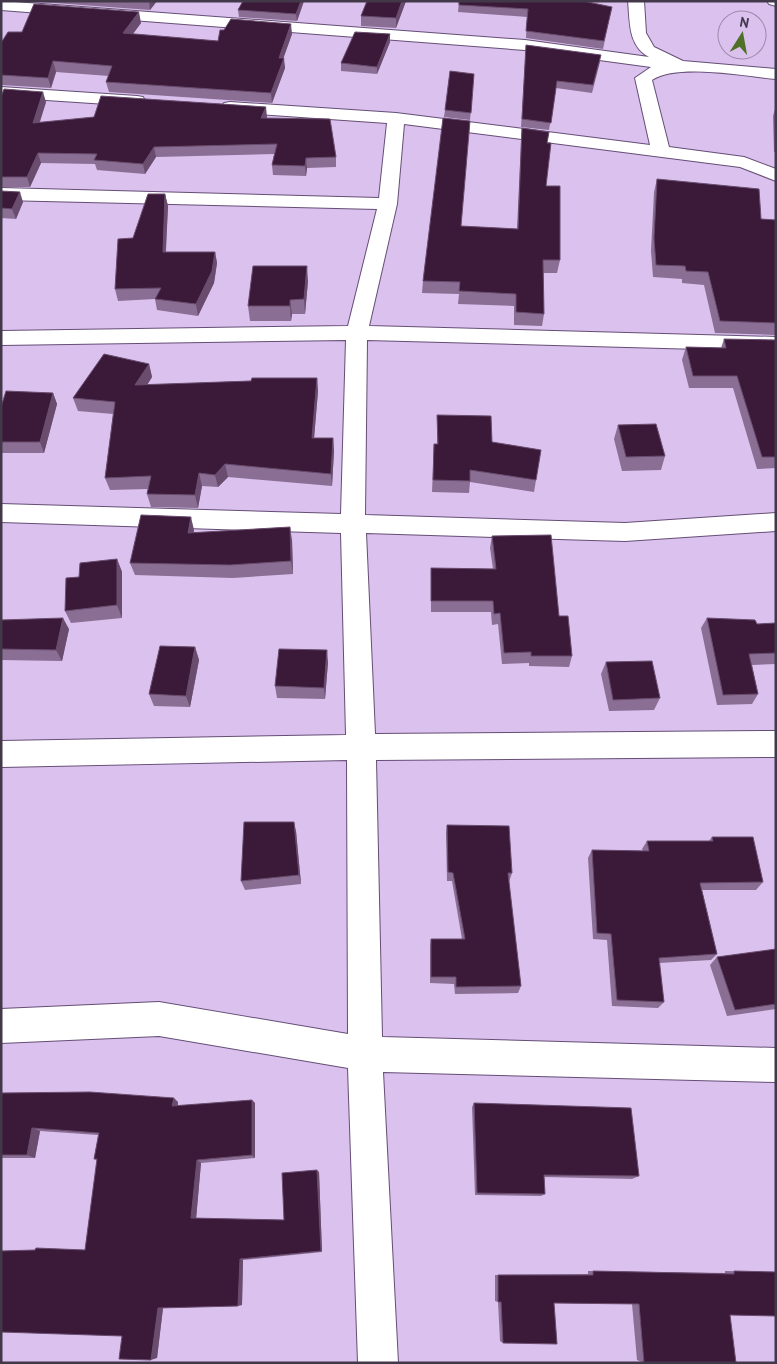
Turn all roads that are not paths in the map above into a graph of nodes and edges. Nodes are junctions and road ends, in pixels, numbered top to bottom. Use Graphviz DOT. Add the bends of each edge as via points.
graph roads {
  1 [pos="636,1"];
  2 [pos="5,4"];
  3 [pos="1,24"];
  4 [pos="680,66"];
  5 [pos="776,74"];
  6 [pos="1,92"];
  7 [pos="149,102"];
  8 [pos="209,106"];
  9 [pos="396,118"];
  10 [pos="661,152"];
  11 [pos="744,162"];
  12 [pos="776,166"];
  13 [pos="776,176"];
  14 [pos="1,194"];
  15 [pos="388,204"];
  16 [pos="357,333"];
  17 [pos="1,338"];
  18 [pos="776,344"];
  19 [pos="1,513"];
  20 [pos="353,522"];
  21 [pos="776,522"];
  22 [pos="776,744"];
  23 [pos="361,748"];
  24 [pos="1,754"];
  25 [pos="1,1026"];
  26 [pos="365,1054"];
  27 [pos="776,1065"];
  28 [pos="378,1363"];
  1 -- 4 [label="street" via="638,33 648,50"];
  2 -- 3 [label="street"];
  2 -- 4 [label="street" via="525,45"];
  4 -- 5 [label="street"];
  4 -- 10 [label="street" via="654,71 643,78"];
  6 -- 7 [label="street"];
  8 -- 9 [label="street"];
  9 -- 10 [label="street"];
  9 -- 15 [label="street"];
  10 -- 11 [label="street"];
  11 -- 12 [label="street"];
  11 -- 13 [label="street"];
  14 -- 15 [label="street"];
  15 -- 16 [label="street"];
  16 -- 17 [label="street"];
  16 -- 18 [label="street"];
  16 -- 20 [label="street"];
  19 -- 20 [label="street"];
  20 -- 21 [label="street" via="625,532"];
  20 -- 23 [label="street"];
  22 -- 23 [label="street"];
  23 -- 24 [label="street"];
  23 -- 26 [label="street"];
  25 -- 26 [label="street" via="159,1019"];
  26 -- 27 [label="street"];
  26 -- 28 [label="street"];
}
